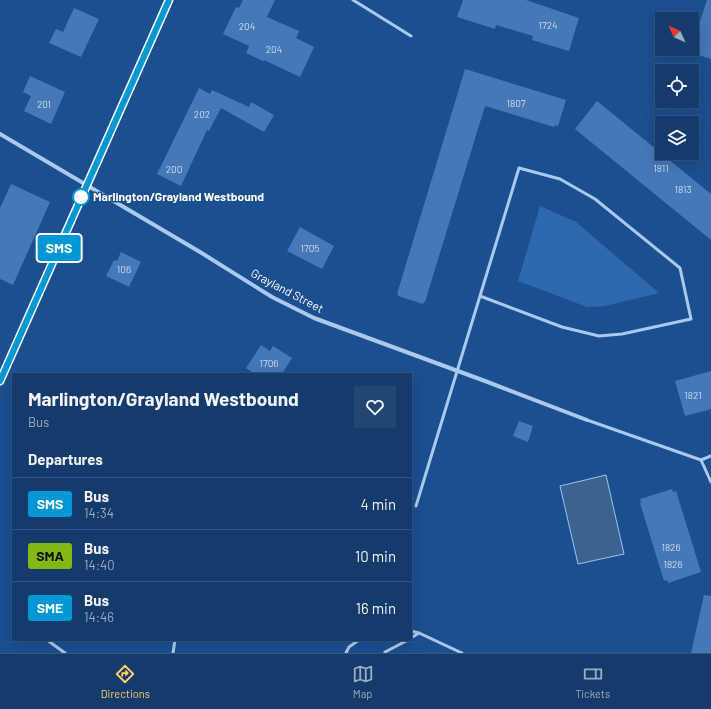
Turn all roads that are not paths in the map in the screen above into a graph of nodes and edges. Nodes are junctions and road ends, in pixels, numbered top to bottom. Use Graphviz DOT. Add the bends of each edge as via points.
graph roads {
  1 [pos="169,0"];
  2 [pos="353,0"];
  3 [pos="411,36"];
  4 [pos="0,134"];
  5 [pos="87,185"];
  6 [pos="480,296"];
  7 [pos="457,371"];
  8 [pos="0,381"];
  9 [pos="587,420"];
  10 [pos="711,456"];
  11 [pos="701,460"];
  12 [pos="711,482"];
  13 [pos="416,506"];
  14 [pos="412,632"];
  15 [pos="420,633"];
  16 [pos="412,638"];
  17 [pos="48,641"];
  18 [pos="175,641"];
  19 [pos="358,641"];
  20 [pos="406,641"];
  21 [pos="385,652"];
  22 [pos="65,653"];
  23 [pos="174,653"];
  24 [pos="346,653"];
  25 [pos="462,653"];
  1 -- 5 [label="street"];
  2 -- 3 [label="lane"];
  4 -- 5 [label="street, Grayland Street"];
  5 -- 7 [label="street, Grayland Street" via="288,306"];
  5 -- 8 [label="street"];
  6 -- 6 [label="lane" via="519,168 560,179 595,199 680,268 691,319 622,334 599,336 562,327"];
  6 -- 7 [label="lane"];
  7 -- 9 [label="street, Grayland Street"];
  7 -- 13 [label="lane"];
  9 -- 11 [label="lane"];
  10 -- 11 [label="lane"];
  11 -- 12 [label="lane"];
  14 -- 15 [label="lane"];
  15 -- 16 [label="lane"];
  15 -- 25 [label="lane"];
  17 -- 22 [label="lane"];
  18 -- 23 [label="lane"];
  19 -- 24 [label="lane" via="349,647"];
  20 -- 21 [label="lane"];
}
